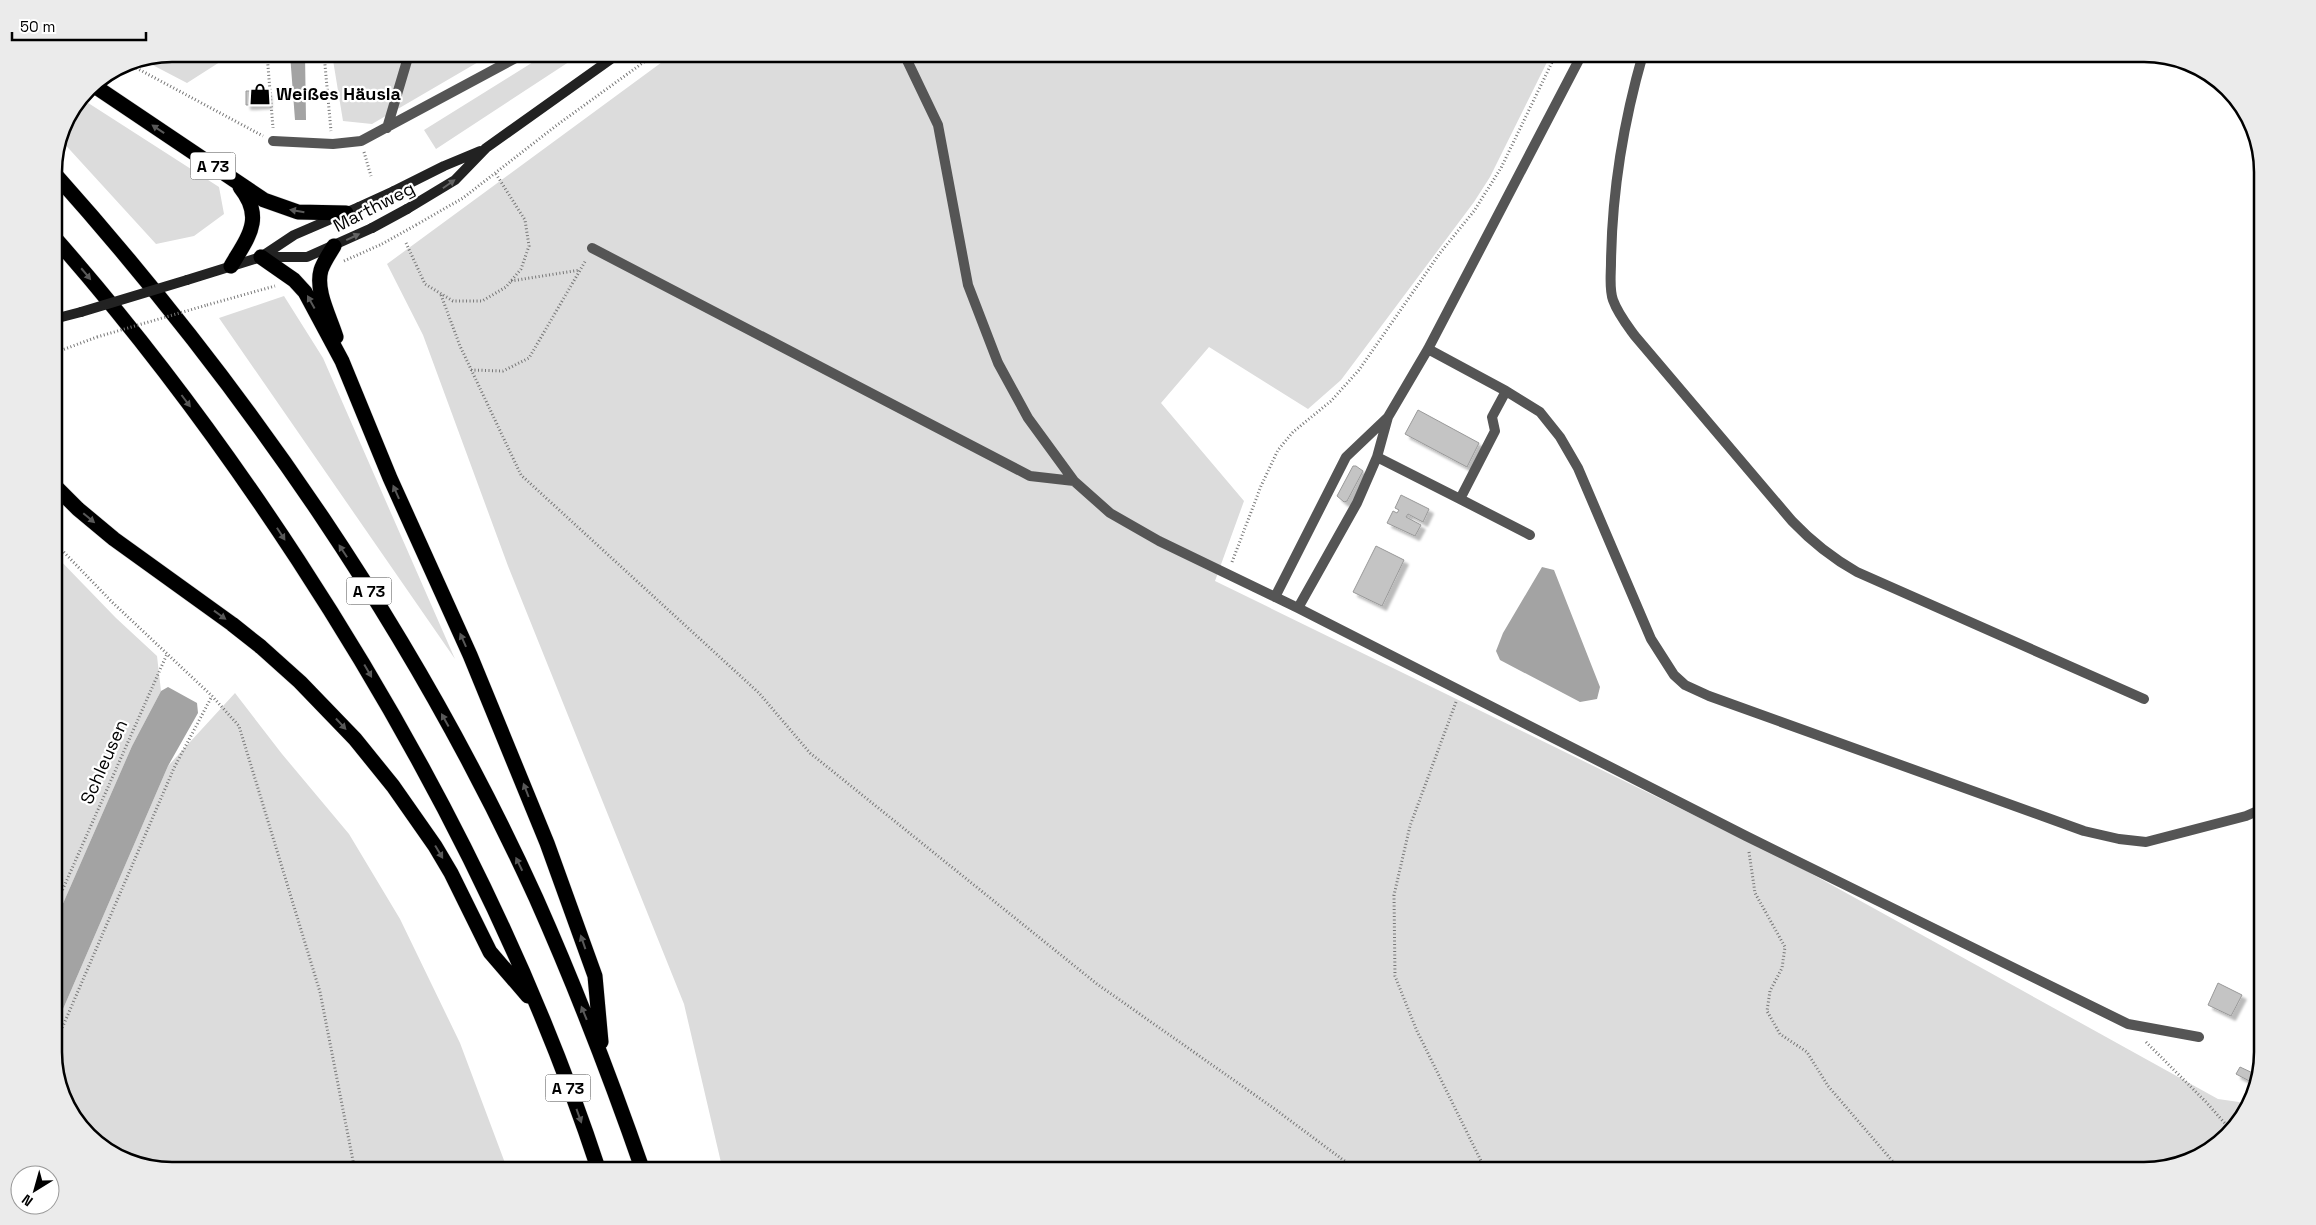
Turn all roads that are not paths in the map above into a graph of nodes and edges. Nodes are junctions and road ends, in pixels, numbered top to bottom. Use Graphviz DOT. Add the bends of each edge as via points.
graph roads {
  1 [pos="407,62"];
  2 [pos="508,62"];
  3 [pos="607,62"];
  4 [pos="908,62"];
  5 [pos="1578,62"];
  6 [pos="1641,62"];
  7 [pos="100,90"];
  8 [pos="387,128"];
  9 [pos="273,141"];
  10 [pos="486,148"];
  11 [pos="235,181"];
  12 [pos="63,184"];
  13 [pos="353,210"];
  14 [pos="334,246"];
  15 [pos="63,248"];
  16 [pos="592,248"];
  17 [pos="261,256"];
  18 [pos="231,266"];
  19 [pos="63,317"];
  20 [pos="1428,349"];
  21 [pos="342,361"];
  22 [pos="1506,391"];
  23 [pos="1388,416"];
  24 [pos="1377,457"];
  25 [pos="1074,481"];
  26 [pos="63,494"];
  27 [pos="1460,499"];
  28 [pos="1530,535"];
  29 [pos="1275,597"];
  30 [pos="1298,608"];
  31 [pos="2144,698"];
  32 [pos="2254,813"];
  33 [pos="536,1006"];
  34 [pos="2199,1037"];
  35 [pos="602,1058"];
  36 [pos="595,1162"];
  37 [pos="640,1162"];
  1 -- 8 [label="lane"];
  2 -- 8 [label="lane"];
  3 -- 10 [label="main road, Marthweg"];
  4 -- 25 [label="lane" via="938,125 968,285 998,363 1028,418"];
  5 -- 20 [label="lane"];
  6 -- 31 [label="lane" via="1632,91 1612,239 1613,300 1619,315 1635,336 1792,521 1813,543 1836,560"];
  11 -- 7 [label="highway, A 73, one-way"];
  8 -- 9 [label="lane" via="361,141 333,144"];
  10 -- 13 [label="main road, Marthweg, bridge"];
  14 -- 10 [label="main road, Marthweg, one-way, bridge" via="456,180"];
  13 -- 11 [label="highway, A 73, one-way" via="317,214 286,209 264,200"];
  11 -- 18 [label="highway, A 73" via="247,196 254,218 252,230"];
  35 -- 12 [label="highway, A 73, one-way" via="555,942 504,833 448,725 390,624 320,515 224,381 153,289"];
  13 -- 17 [label="main road, Marthweg" via="294,235"];
  14 -- 17 [label="main road, Marthweg" via="307,257"];
  14 -- 21 [label="highway" via="320,271 320,285"];
  15 -- 33 [label="highway, A 73, one-way" via="122,317 200,420 263,507 347,635 433,786 510,942"];
  16 -- 25 [label="lane" via="1030,476"];
  17 -- 18 [label="main road, Marthweg"];
  21 -- 17 [label="highway, one-way" via="305,292"];
  18 -- 19 [label="main road, Marthweg, bridge"];
  20 -- 22 [label="lane"];
  20 -- 23 [label="lane"];
  35 -- 21 [label="highway, one-way" via="595,976 550,851 470,655 390,478"];
  22 -- 27 [label="lane" via="1492,417 1495,431"];
  22 -- 32 [label="lane" via="1540,412 1560,437 1578,468 1650,639 1674,675 1685,685 2084,831 2146,842"];
  23 -- 24 [label="lane"];
  23 -- 29 [label="lane" via="1346,457"];
  24 -- 27 [label="lane"];
  24 -- 30 [label="lane" via="1357,503"];
  25 -- 29 [label="lane" via="1110,513"];
  26 -- 33 [label="highway, A 73, one-way" via="114,539 261,647 355,739 435,846 490,952"];
  27 -- 28 [label="lane"];
  29 -- 30 [label="lane"];
  30 -- 34 [label="lane" via="1746,836 2128,1024"];
  33 -- 36 [label="highway, A 73, one-way"];
  35 -- 37 [label="highway, A 73"];
}
